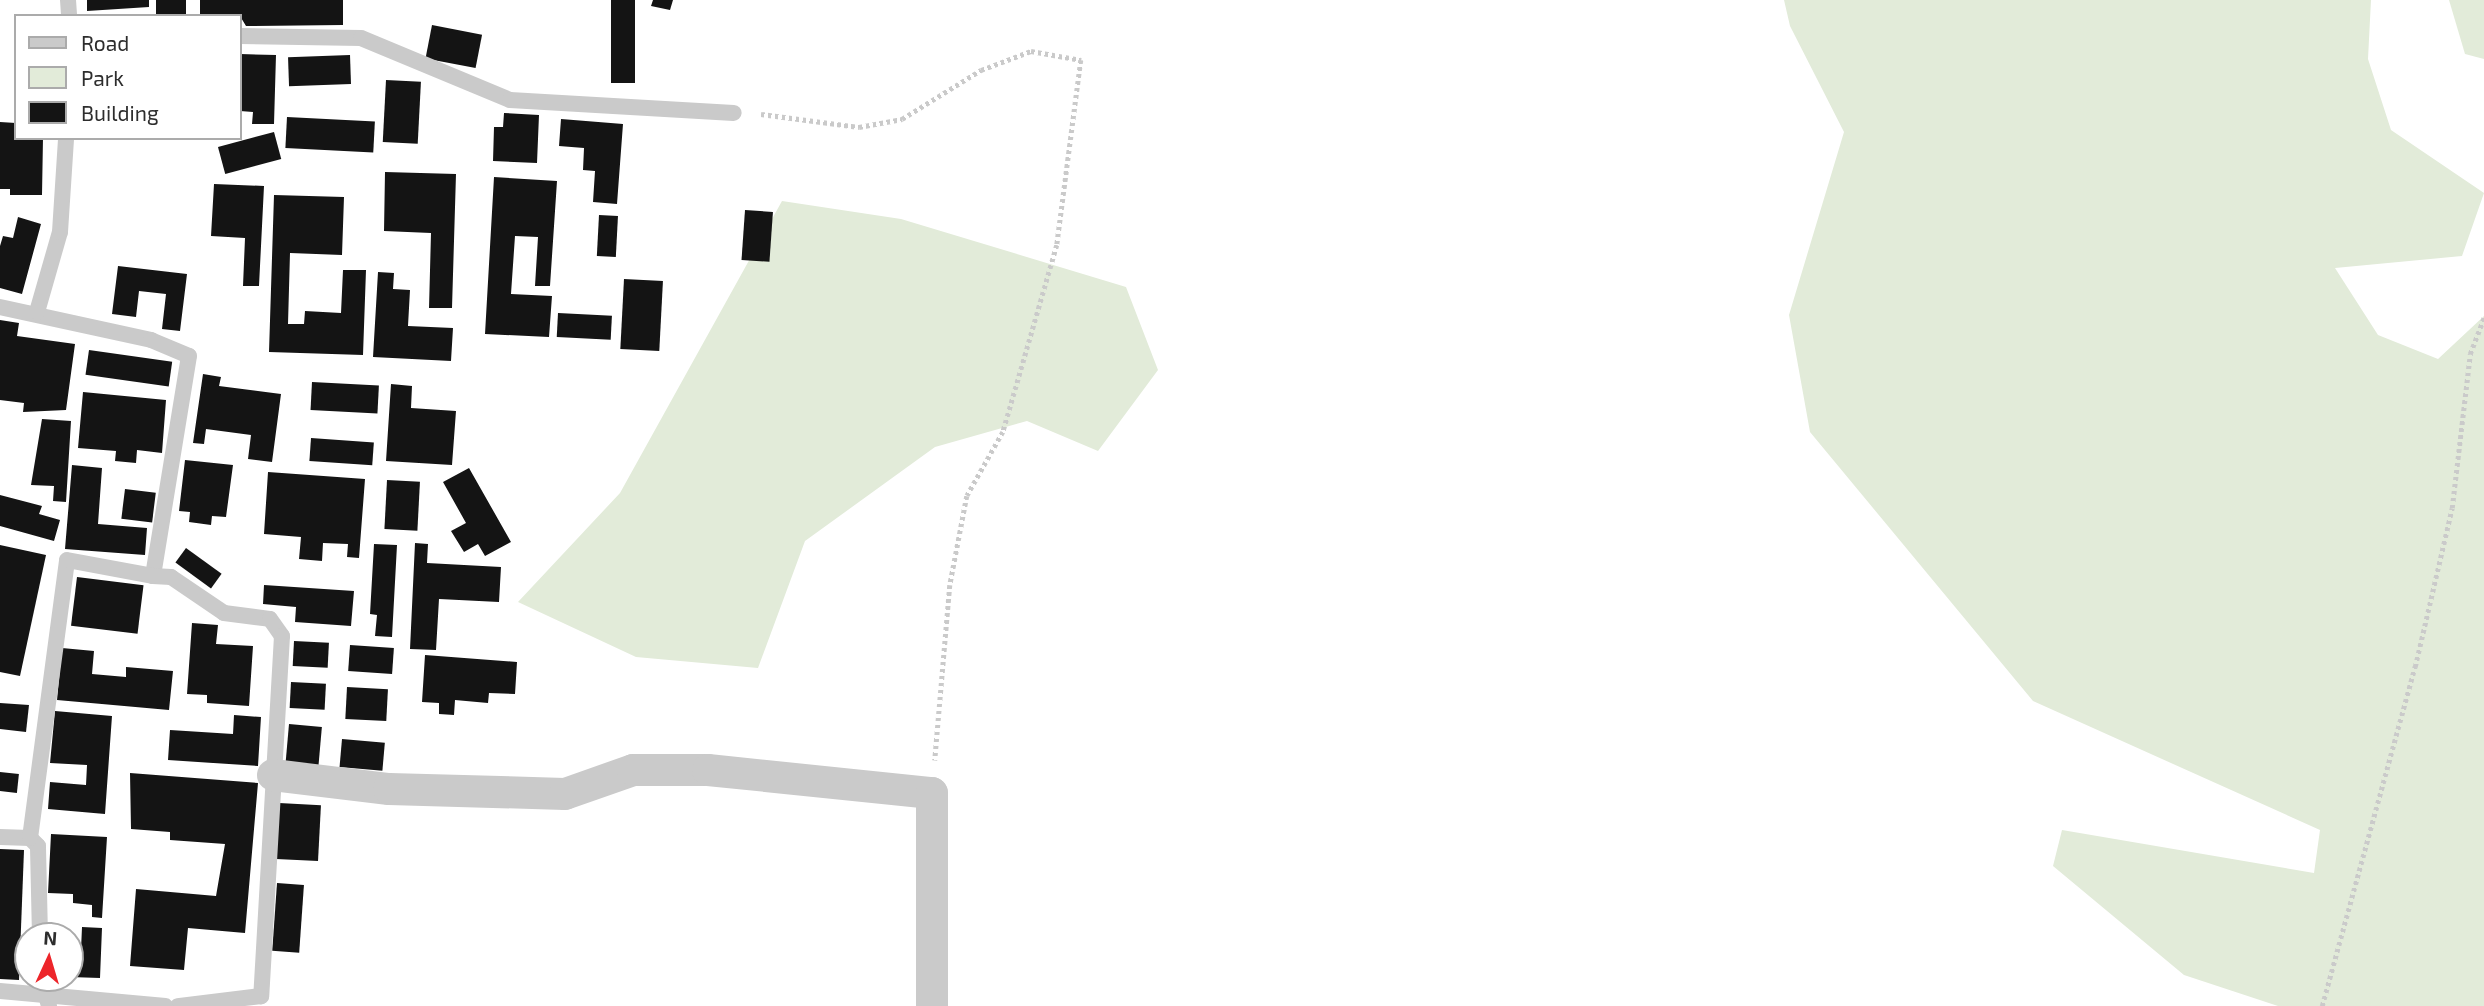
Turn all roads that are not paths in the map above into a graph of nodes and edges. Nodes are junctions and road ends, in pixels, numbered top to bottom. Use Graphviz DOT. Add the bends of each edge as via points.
graph roads {
  1 [pos="242,36"];
  2 [pos="734,113"];
  3 [pos="66,140"];
  4 [pos="0,307"];
  5 [pos="37,312"];
  6 [pos="153,576"];
  7 [pos="273,775"];
  8 [pos="0,836"];
  9 [pos="30,838"];
  10 [pos="40,922"];
  11 [pos="46,992"];
  12 [pos="165,1006"];
  13 [pos="178,1006"];
  14 [pos="932,1006"];
  1 -- 2 [label="lane" via="361,38 510,100"];
  3 -- 5 [label="lane" via="60,232"];
  4 -- 5 [label="lane"];
  5 -- 6 [label="lane" via="151,340 189,356"];
  6 -- 7 [label="lane" via="171,577 224,613 270,619 282,636"];
  6 -- 9 [label="lane" via="67,560"];
  7 -- 13 [label="lane" via="261,996"];
  7 -- 14 [label="street" via="389,789 565,794 633,770 708,770 932,793"];
  8 -- 9 [label="lane"];
  9 -- 10 [label="lane" via="38,846"];
  11 -- 12 [label="lane"];
}
